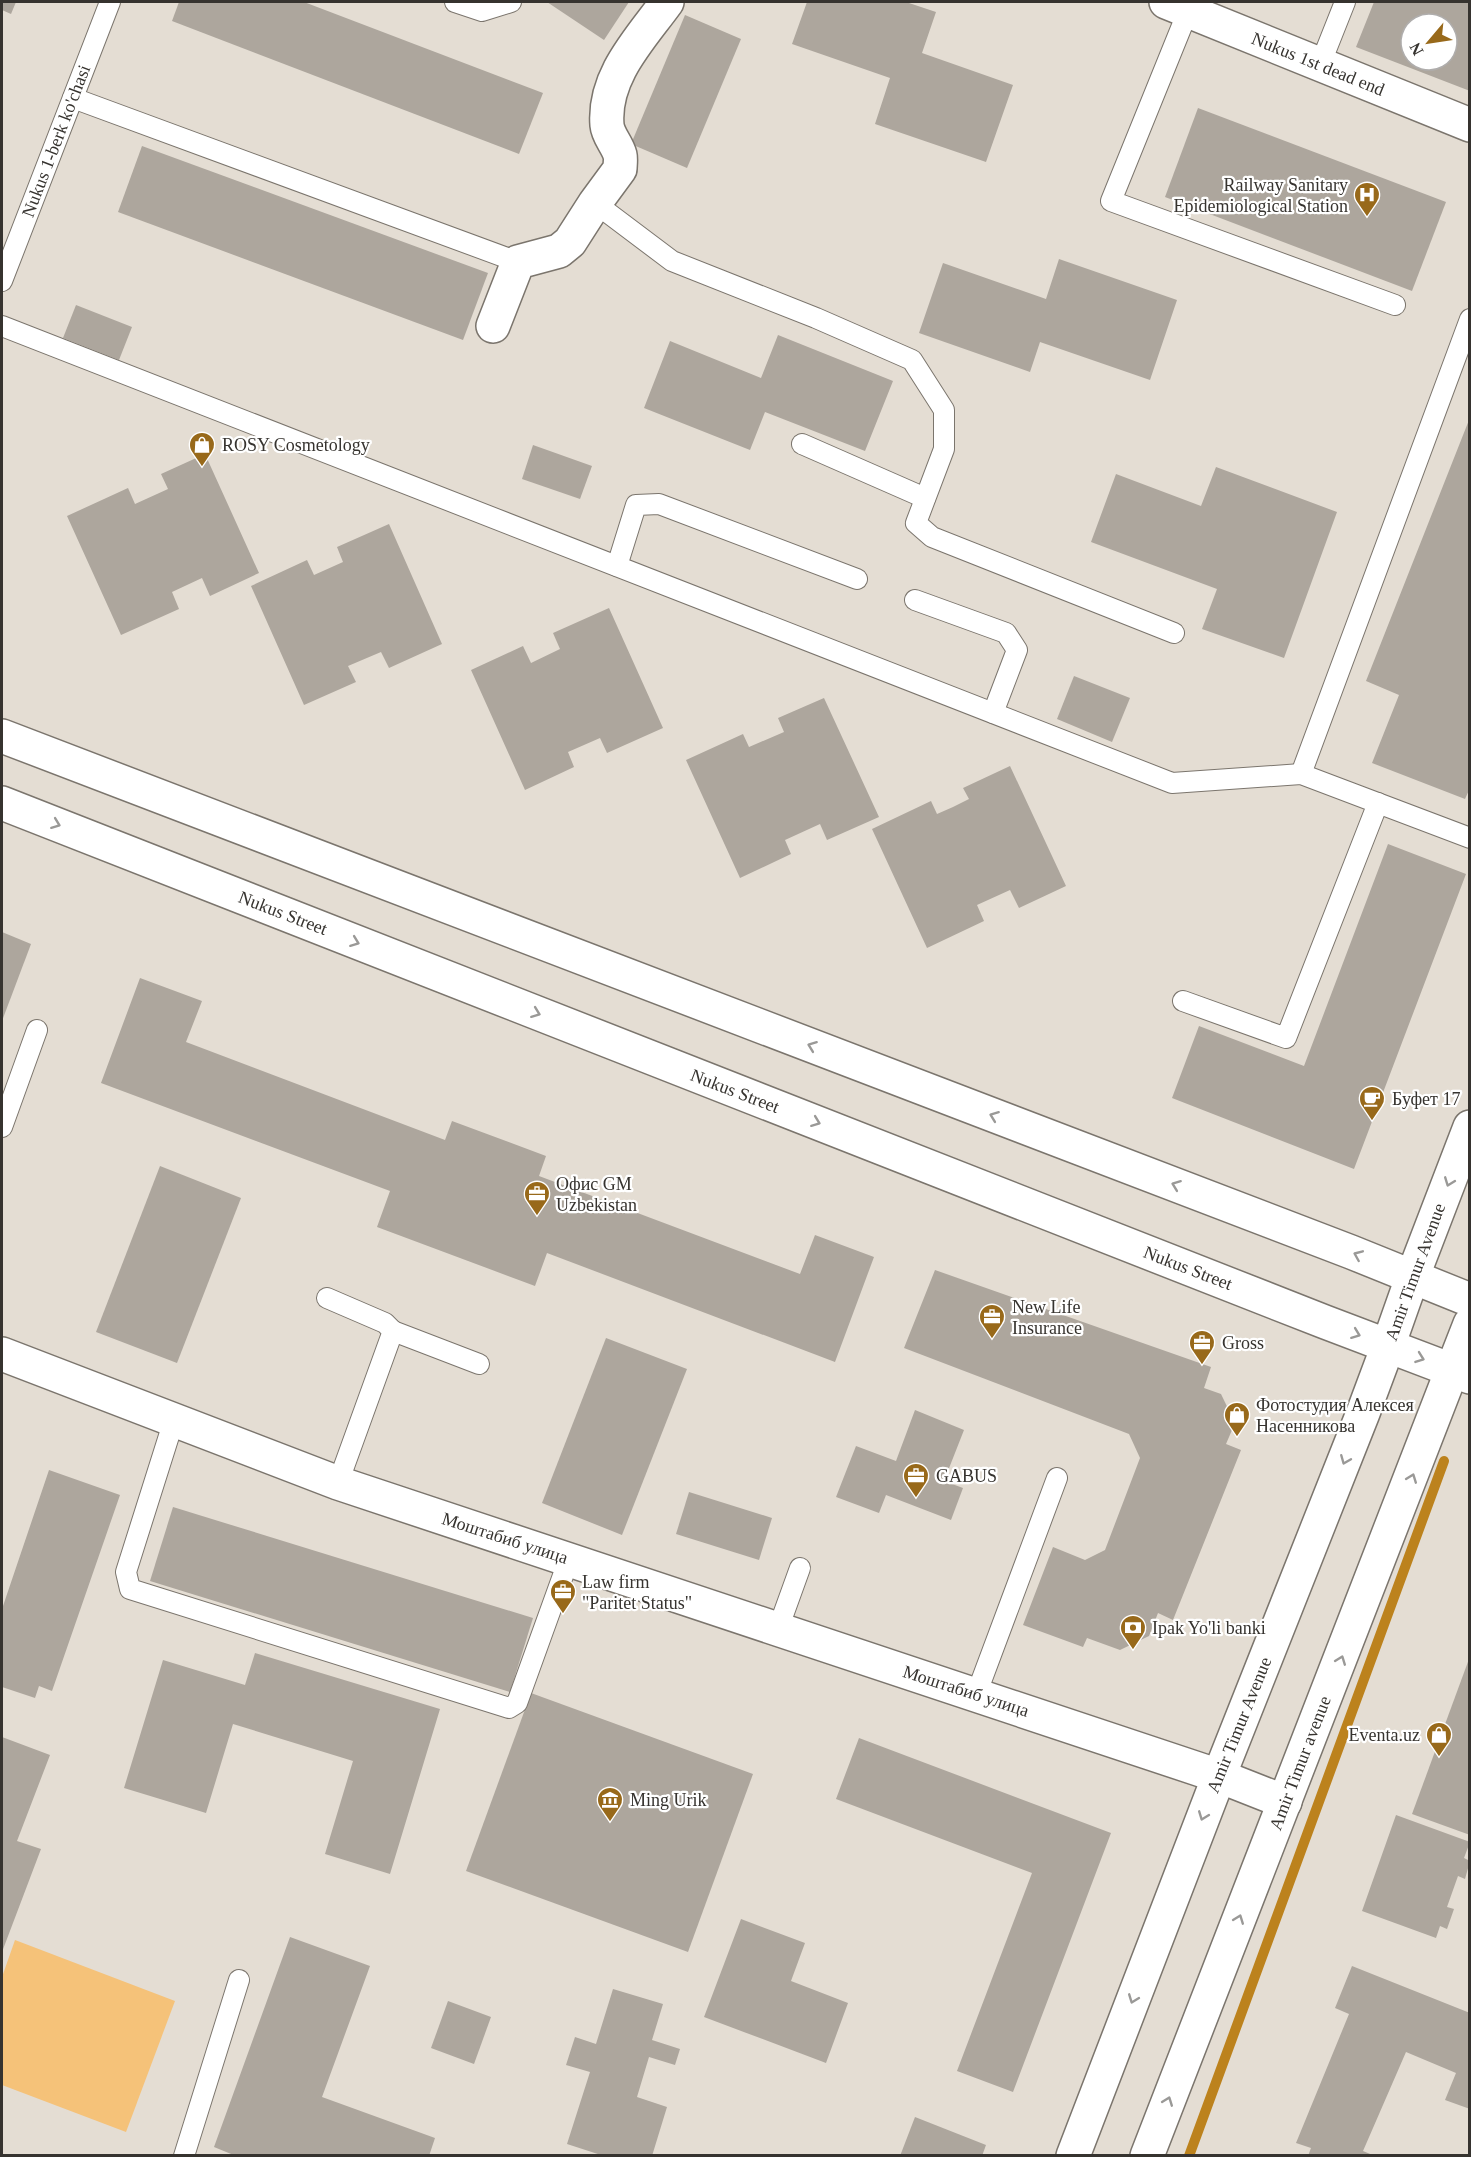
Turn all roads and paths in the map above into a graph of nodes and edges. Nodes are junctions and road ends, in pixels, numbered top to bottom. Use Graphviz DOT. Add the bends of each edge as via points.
graph roads {
  1 [pos="110,2"];
  2 [pos="455,2"];
  3 [pos="511,2"];
  4 [pos="668,2"];
  5 [pos="1345,2"];
  6 [pos="1177,6"];
  7 [pos="1320,64"];
  8 [pos="73,98"];
  9 [pos="1470,125"];
  10 [pos="595,203"];
  11 [pos="518,262"];
  12 [pos="2,281"];
  13 [pos="1395,305"];
  14 [pos="1470,319"];
  15 [pos="2,326"];
  16 [pos="493,326"];
  17 [pos="802,444"];
  18 [pos="925,498"];
  19 [pos="617,566"];
  20 [pos="857,579"];
  21 [pos="915,600"];
  22 [pos="1173,633"];
  23 [pos="993,713"];
  24 [pos="2,736"];
  25 [pos="1301,774"];
  26 [pos="2,803"];
  27 [pos="1378,803"];
  28 [pos="1470,838"];
  29 [pos="1183,1001"];
  30 [pos="37,1030"];
  31 [pos="2,1126"];
  32 [pos="1470,1128"];
  33 [pos="1412,1278"];
  34 [pos="327,1298"];
  35 [pos="1470,1300"];
  36 [pos="1470,1324"];
  37 [pos="393,1331"];
  38 [pos="1388,1346"];
  39 [pos="2,1355"];
  40 [pos="479,1364"];
  41 [pos="1461,1373"];
  42 [pos="174,1420"];
  43 [pos="1057,1478"];
  44 [pos="338,1483"];
  45 [pos="569,1560"];
  46 [pos="800,1568"];
  47 [pos="778,1629"];
  48 [pos="976,1695"];
  49 [pos="1219,1776"];
  50 [pos="1285,1802"];
  51 [pos="239,1980"];
  52 [pos="183,2156"];
  53 [pos="1073,2156"];
  54 [pos="1147,2156"];
  1 -- 8 [label="lane, Nukus 1-berk ko'chasi"];
  2 -- 3 [label="lane" via="482,11"];
  4 -- 10 [label="main road" via="612,82 607,128 620,155 620,169"];
  5 -- 7 [label="lane"];
  6 -- 7 [label="main road, Nukus 1st dead end"];
  6 -- 13 [label="lane" via="1110,201"];
  7 -- 9 [label="main road, Nukus 1st dead end"];
  8 -- 11 [label="lane"];
  8 -- 12 [label="lane, Nukus 1-berk ko'chasi"];
  10 -- 11 [label="main road" via="570,242 559,251"];
  10 -- 18 [label="lane" via="672,261 912,360 944,410 944,449"];
  11 -- 16 [label="main road"];
  14 -- 25 [label="lane"];
  15 -- 19 [label="lane"];
  17 -- 18 [label="lane"];
  18 -- 22 [label="lane" via="916,523 932,537"];
  19 -- 20 [label="lane" via="636,505 659,504"];
  19 -- 23 [label="lane"];
  21 -- 23 [label="lane" via="1006,633 1017,650"];
  23 -- 25 [label="lane" via="1172,783"];
  33 -- 24 [label="main road, one-way"];
  25 -- 27 [label="lane"];
  26 -- 38 [label="main road, Nukus Street, one-way"];
  27 -- 28 [label="lane"];
  27 -- 29 [label="lane" via="1286,1038"];
  30 -- 31 [label="lane"];
  32 -- 33 [label="main road, Amir Timur Avenue, one-way"];
  33 -- 35 [label="main road"];
  33 -- 38 [label="main road, Amir Timur Avenue"];
  34 -- 37 [label="lane" via="385,1323"];
  36 -- 41 [label="main road"];
  37 -- 40 [label="lane"];
  37 -- 44 [label="lane"];
  38 -- 41 [label="main road, Nukus Street, one-way"];
  38 -- 49 [label="main road, Amir Timur Avenue, one-way"];
  39 -- 42 [label="main road, Моштабиб улица"];
  50 -- 41 [label="main road, Amir Timur avenue, one-way"];
  42 -- 44 [label="main road, Моштабиб улица"];
  42 -- 45 [label="lane" via="126,1572 130,1589 509,1708 517,1702"];
  43 -- 48 [label="lane"];
  44 -- 45 [label="main road, Моштабиб улица"];
  45 -- 47 [label="main road, Моштабиб улица"];
  46 -- 47 [label="lane"];
  47 -- 48 [label="main road, Моштабиб улица"];
  48 -- 49 [label="main road, Моштабиб улица"];
  49 -- 50 [label="main road, Моштабиб улица"];
  49 -- 53 [label="main road, Amir Timur Avenue, one-way"];
  54 -- 50 [label="main road, Amir Timur avenue, one-way"];
  51 -- 52 [label="lane"];
}
